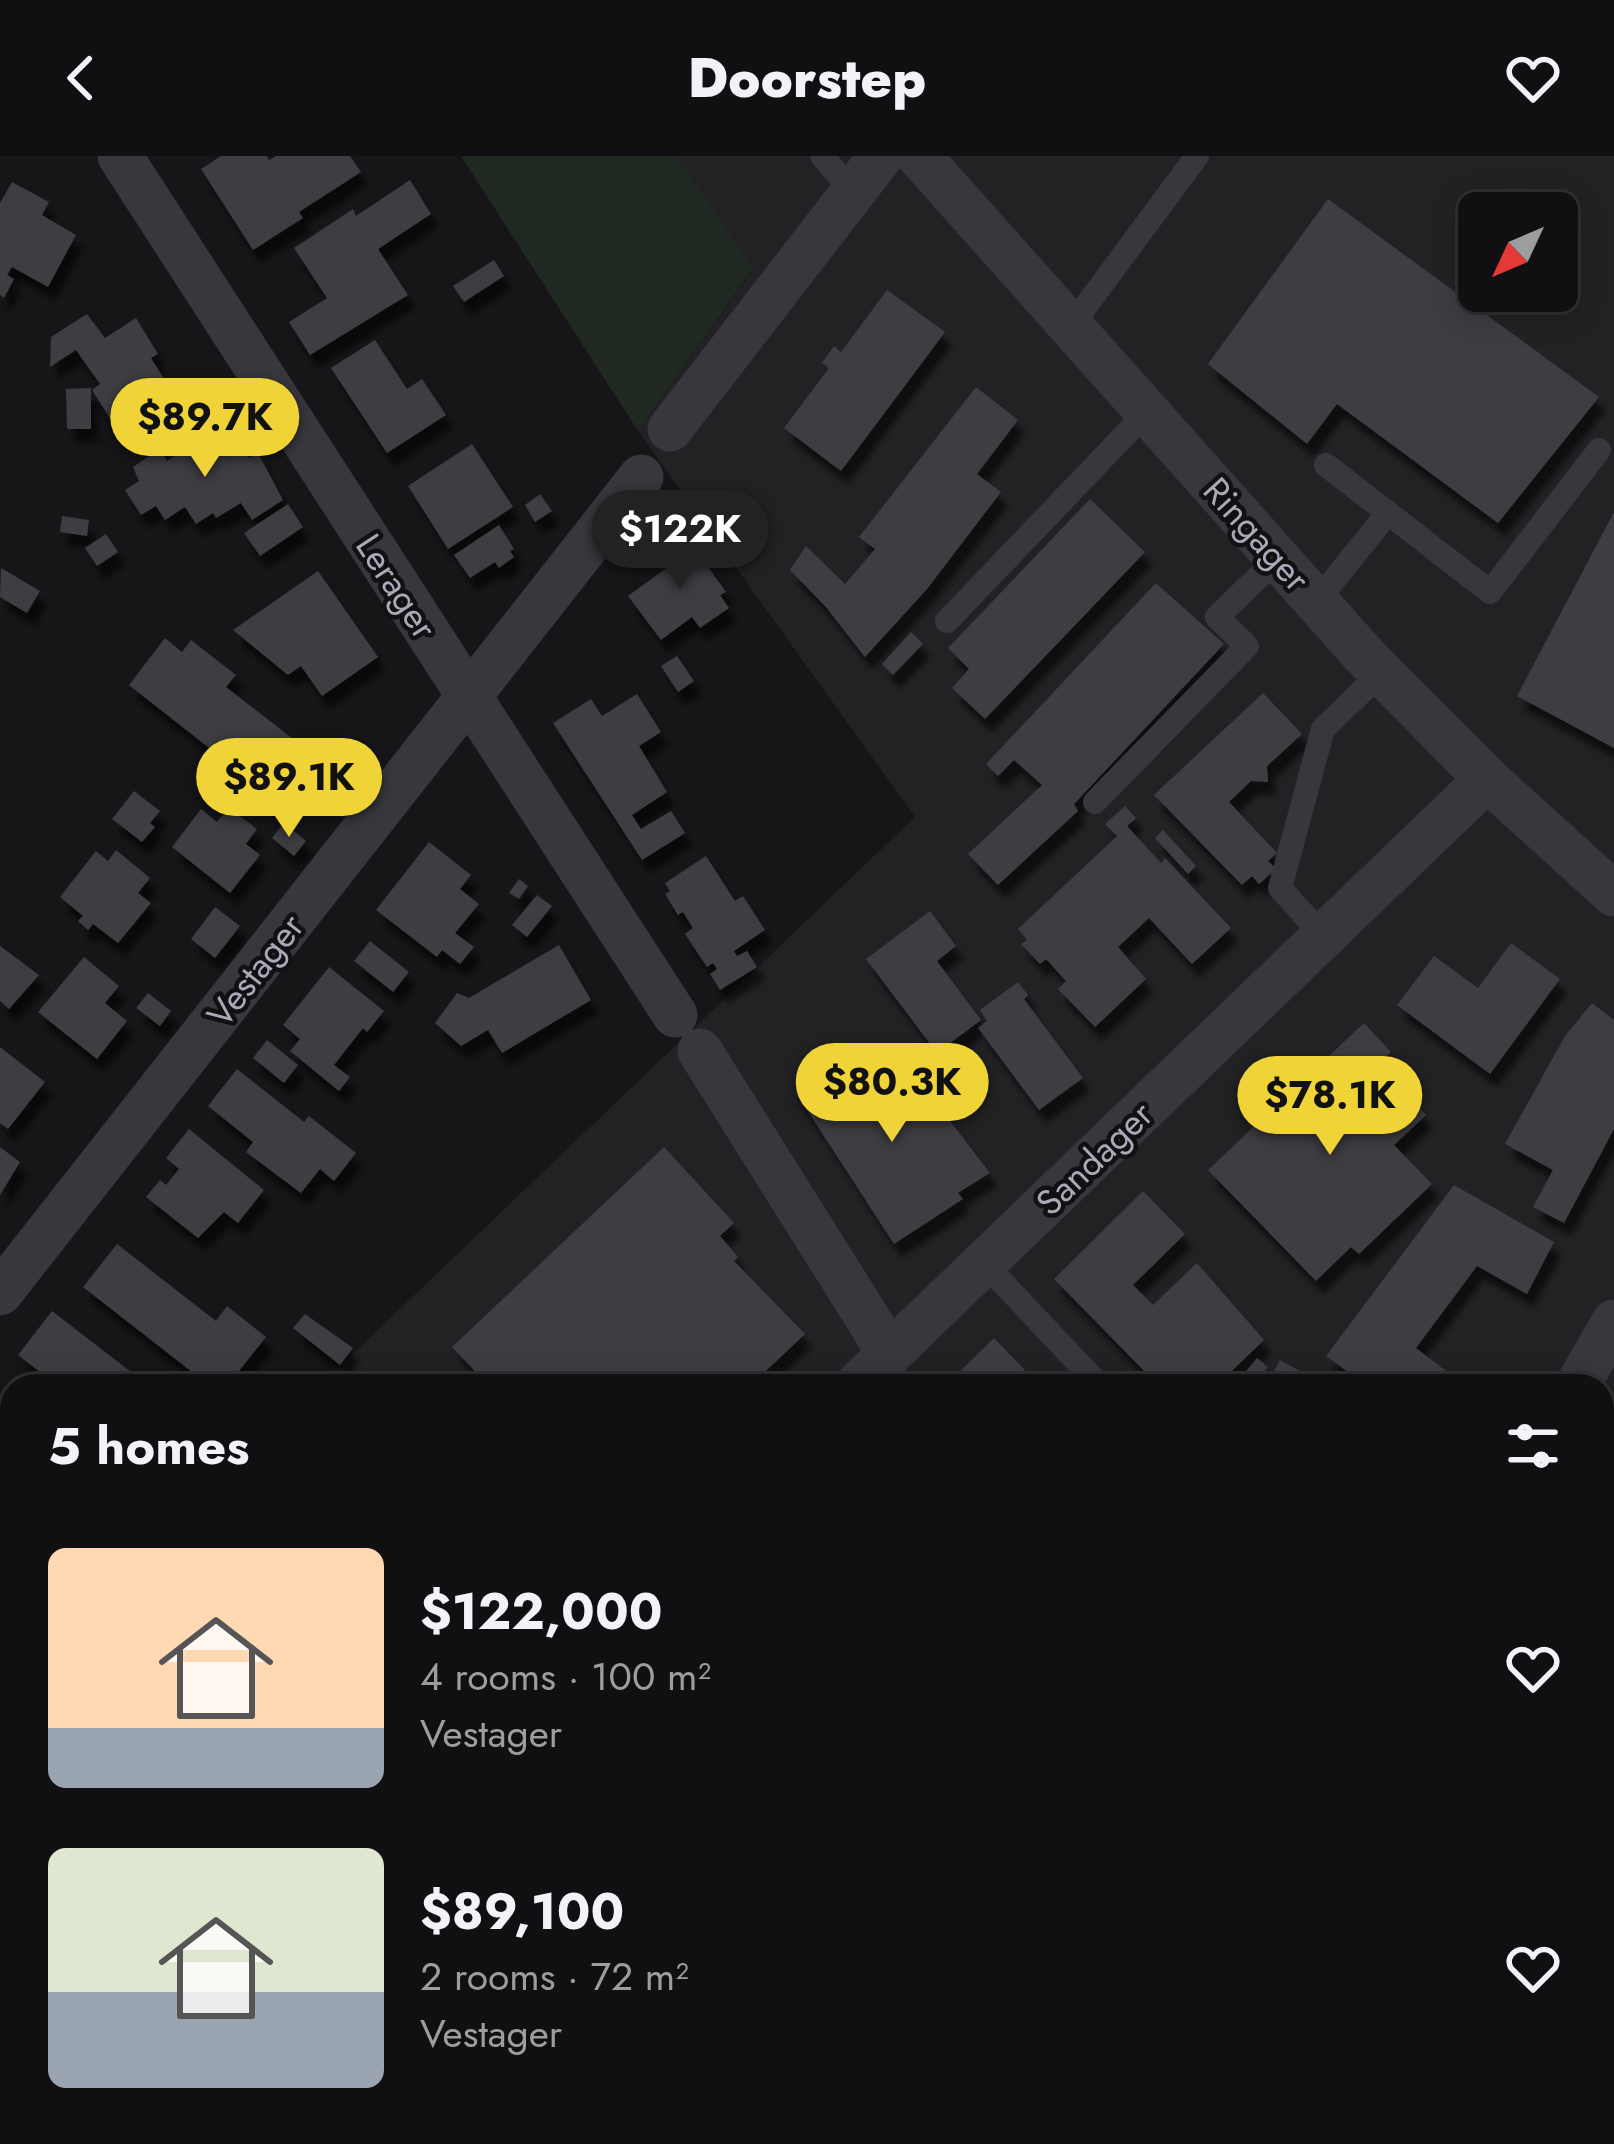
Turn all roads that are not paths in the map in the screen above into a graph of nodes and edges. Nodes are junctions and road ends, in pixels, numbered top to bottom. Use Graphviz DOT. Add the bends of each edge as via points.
graph roads {
  1 [pos="120,156"];
  2 [pos="822,156"];
  3 [pos="919,156"];
  4 [pos="1197,156"];
  5 [pos="867,173"];
  6 [pos="1070,326"];
  7 [pos="1147,412"];
  8 [pos="670,429"];
  9 [pos="1599,450"];
  10 [pos="1326,465"];
  11 [pos="641,476"];
  12 [pos="1387,514"];
  13 [pos="1278,558"];
  14 [pos="1316,601"];
  15 [pos="947,621"];
  16 [pos="1382,672"];
  17 [pos="469,698"];
  18 [pos="1487,779"];
  19 [pos="1095,802"];
  20 [pos="1614,894"];
  21 [pos="1324,937"];
  22 [pos="985,1264"];
  23 [pos="0,1293"];
  24 [pos="1614,1322"];
  25 [pos="890,1354"];
  26 [pos="869,1374"];
  27 [pos="1089,1374"];
  28 [pos="1584,1374"];
  1 -- 17 [label="street, Lerager"];
  2 -- 5 [label="lane"];
  3 -- 6 [label="street, Ringager"];
  4 -- 6 [label="lane"];
  5 -- 8 [label="street"];
  6 -- 7 [label="street, Ringager"];
  7 -- 13 [label="street, Ringager"];
  7 -- 15 [label="lane"];
  9 -- 12 [label="lane" via="1490,592"];
  10 -- 12 [label="lane"];
  11 -- 17 [label="street, Vestager"];
  12 -- 14 [label="lane"];
  13 -- 14 [label="street, Ringager"];
  13 -- 19 [label="lane" via="1217,617 1246,646"];
  14 -- 16 [label="street, Ringager"];
  16 -- 18 [label="street, Ringager"];
  16 -- 21 [label="lane" via="1323,728 1280,888"];
  17 -- 23 [label="street, Vestager"];
  17 -- 25 [label="street, Lerager"];
  18 -- 20 [label="street, Ringager"];
  18 -- 21 [label="street, Sandager"];
  21 -- 22 [label="street, Sandager"];
  22 -- 25 [label="street, Sandager"];
  22 -- 27 [label="lane"];
  24 -- 28 [label="street"];
  25 -- 26 [label="street, Sandager"];
}
